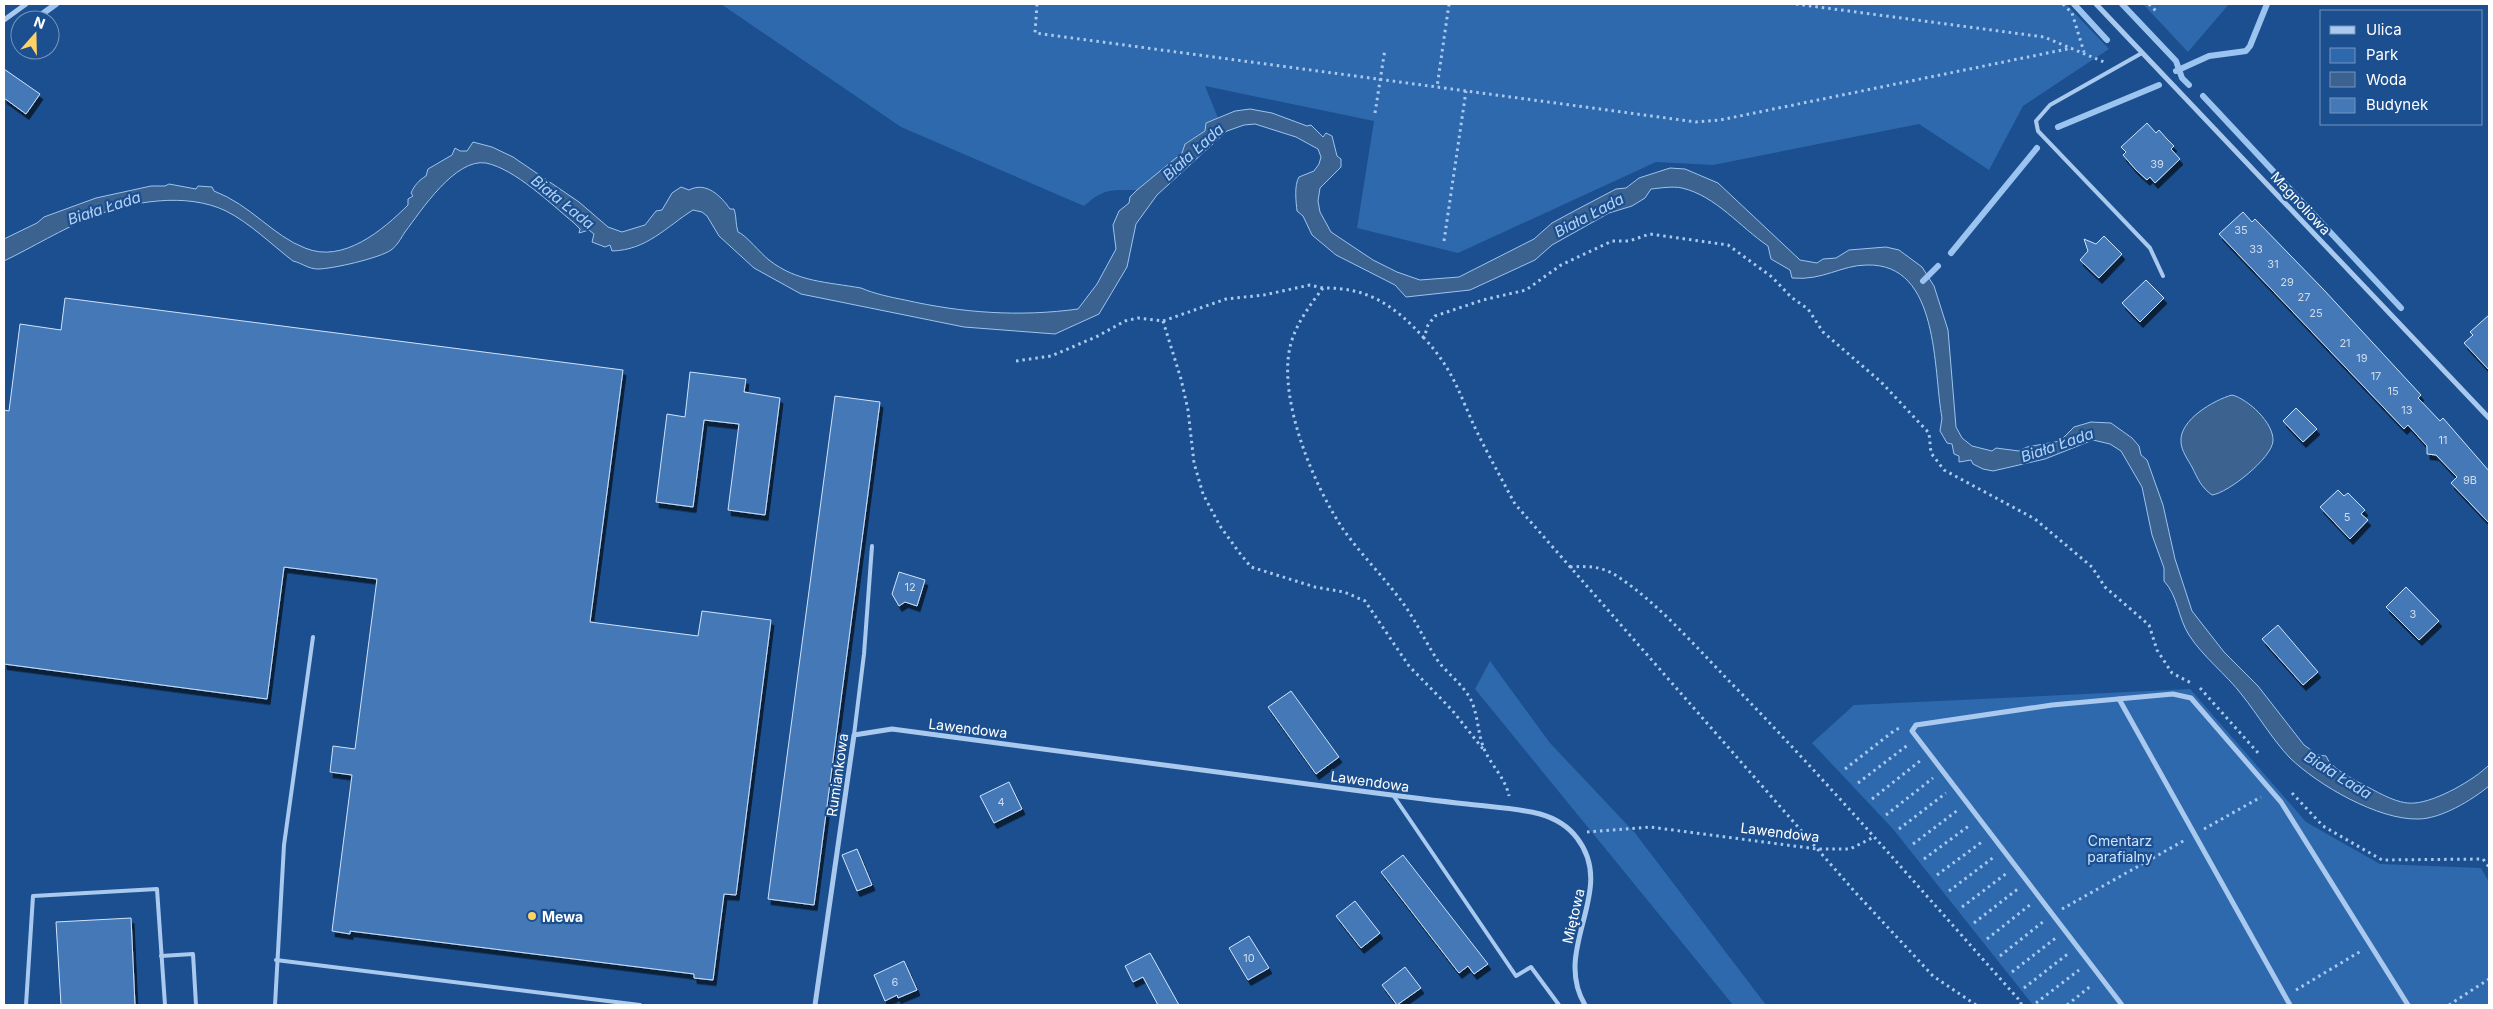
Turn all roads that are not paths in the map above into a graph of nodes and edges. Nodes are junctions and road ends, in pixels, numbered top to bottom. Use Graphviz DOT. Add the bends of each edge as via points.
graph roads {
  1 [pos="26,4"];
  2 [pos="2096,4"];
  3 [pos="4,20"];
  4 [pos="2142,53"];
  5 [pos="2163,276"];
  6 [pos="2489,418"];
  7 [pos="872,546"];
  8 [pos="313,636"];
  9 [pos="2119,699"];
  10 [pos="854,736"];
  11 [pos="1393,796"];
  12 [pos="1574,835"];
  13 [pos="161,956"];
  14 [pos="276,960"];
  15 [pos="26,1005"];
  16 [pos="165,1005"];
  17 [pos="196,1005"];
  18 [pos="275,1005"];
  19 [pos="640,1005"];
  20 [pos="816,1005"];
  21 [pos="1560,1005"];
  22 [pos="1586,1005"];
  23 [pos="2122,1005"];
  24 [pos="2290,1005"];
  25 [pos="2408,1005"];
  1 -- 3 [label="street"];
  2 -- 4 [label="street, Magnoliowa"];
  4 -- 5 [label="lane" via="2050,105 2036,121 2038,131 2150,248"];
  4 -- 6 [label="street, Magnoliowa"];
  7 -- 10 [label="lane, Rumiankowa"];
  8 -- 14 [label="lane" via="284,845"];
  9 -- 23 [label="street" via="1966,716 1913,727 1912,731"];
  9 -- 24 [label="street"];
  9 -- 25 [label="street" via="2173,694 2191,698 2272,790"];
  10 -- 11 [label="street, Lawendowa" via="892,729"];
  10 -- 20 [label="street, Rumiankowa"];
  11 -- 12 [label="street, Lawendowa" via="1511,809 1551,818"];
  11 -- 21 [label="lane" via="1516,976 1531,967"];
  12 -- 22 [label="street, Miętowa" via="1587,854 1592,878 1575,962 1577,988"];
  13 -- 15 [label="lane" via="157,889 33,896"];
  13 -- 16 [label="lane"];
  13 -- 17 [label="lane" via="194,954"];
  14 -- 18 [label="lane"];
  14 -- 19 [label="lane"];
}
